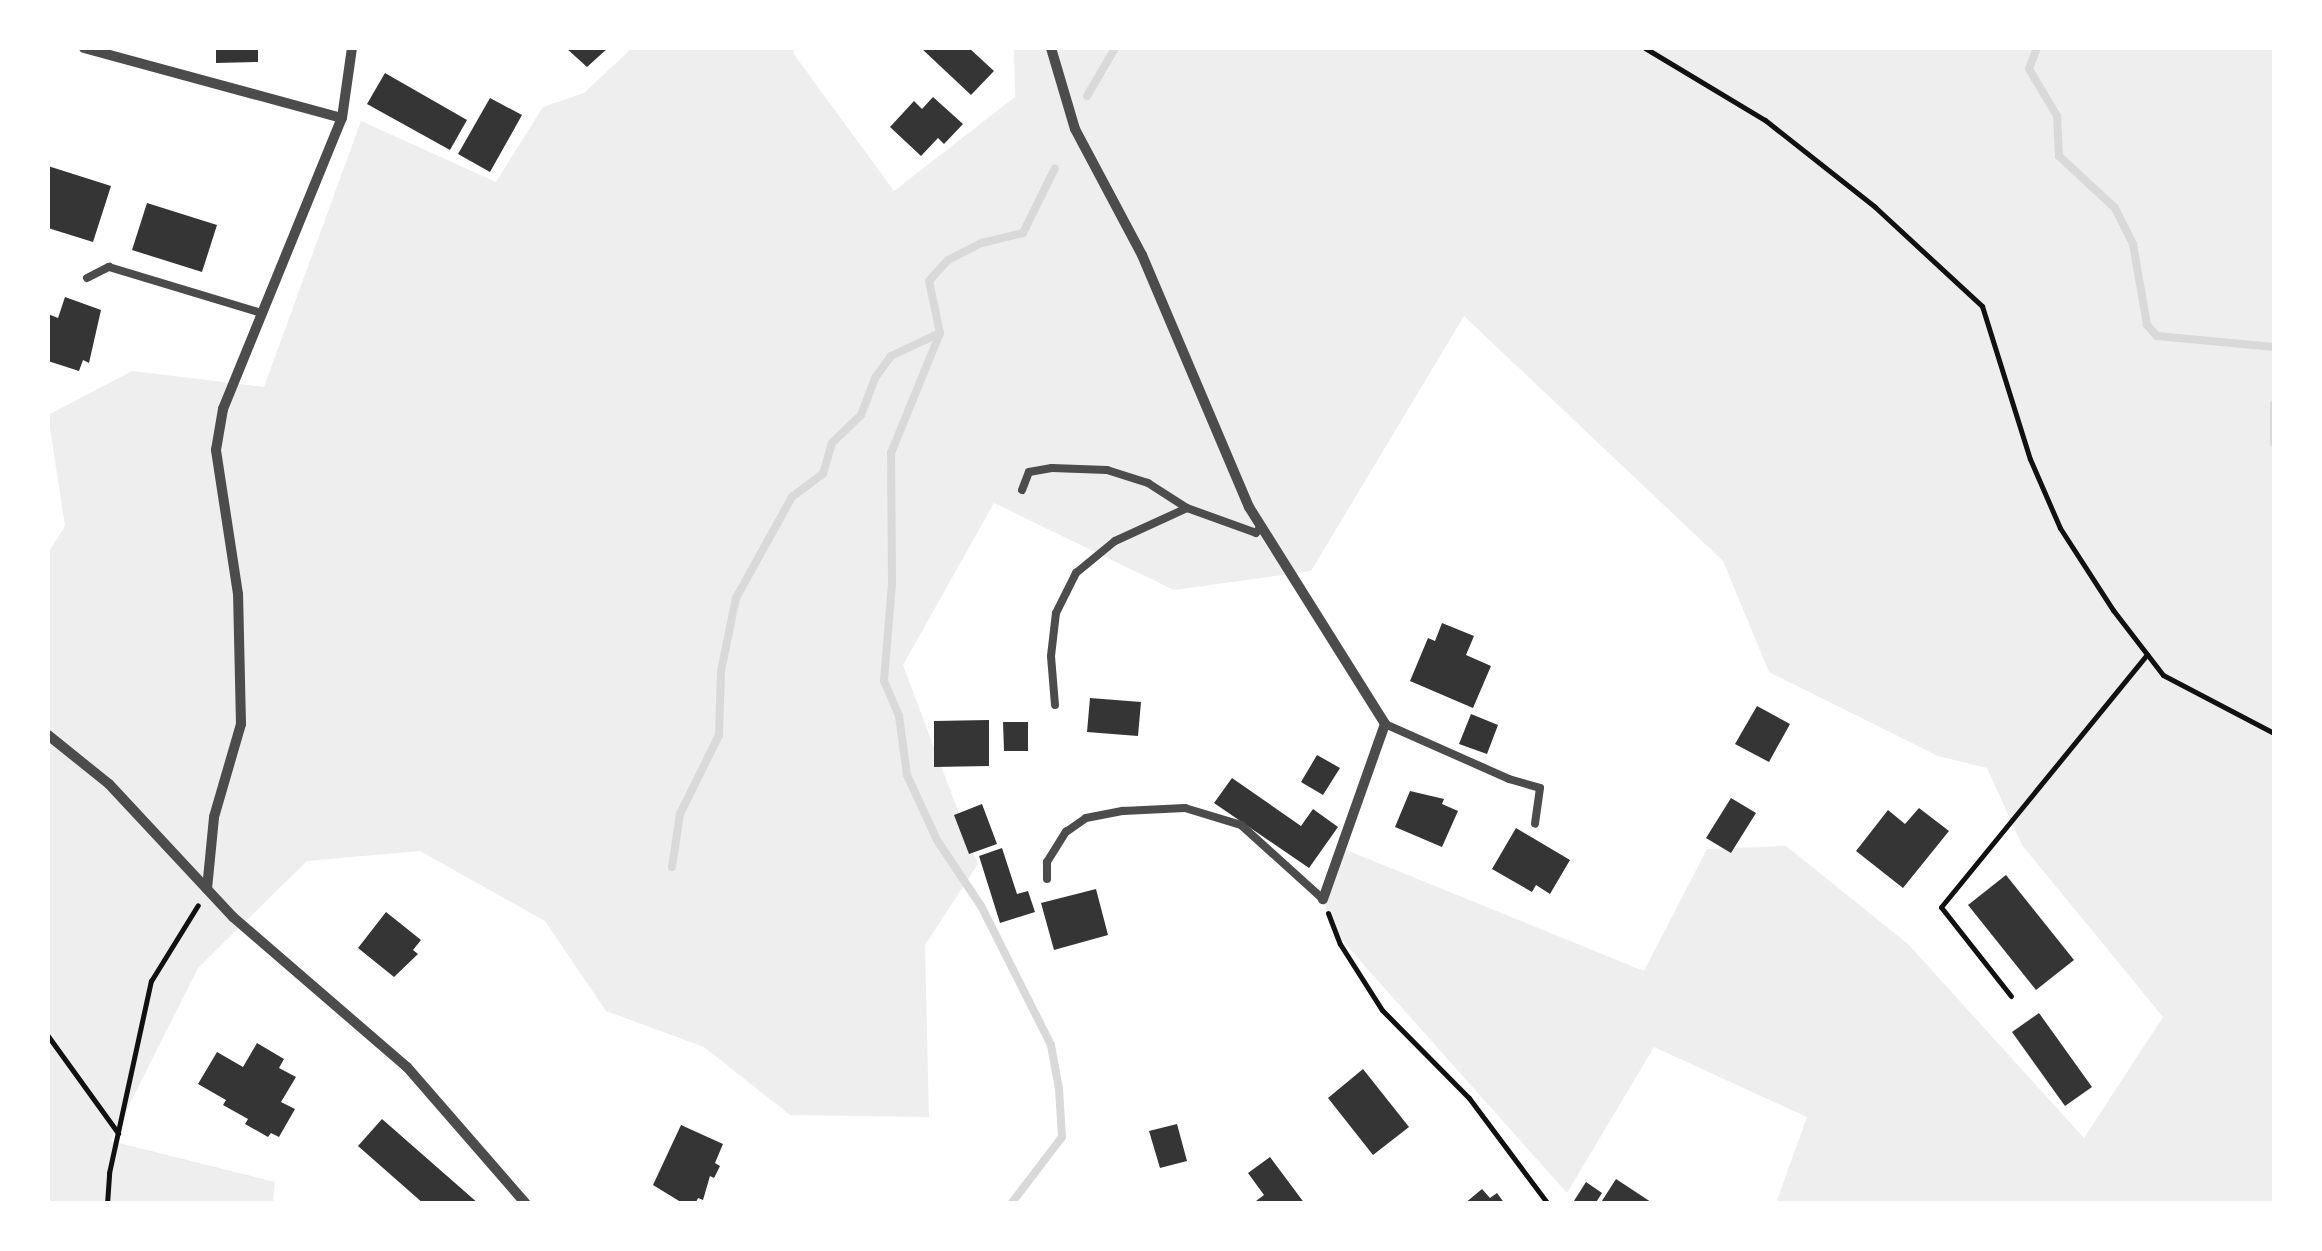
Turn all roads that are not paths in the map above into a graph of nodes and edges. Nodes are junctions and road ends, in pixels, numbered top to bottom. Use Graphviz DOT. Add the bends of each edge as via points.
graph roads {
  1 [pos="84,48"];
  2 [pos="352,48"];
  3 [pos="1051,48"];
  4 [pos="342,118"];
  5 [pos="86,278"];
  6 [pos="261,313"];
  7 [pos="1022,490"];
  8 [pos="1188,508"];
  9 [pos="1262,526"];
  10 [pos="1055,704"];
  11 [pos="1386,724"];
  12 [pos="48,734"];
  13 [pos="1535,824"];
  14 [pos="1047,879"];
  15 [pos="207,890"];
  16 [pos="1323,899"];
  17 [pos="526,1204"];
  1 -- 4 [label="street"];
  2 -- 4 [label="street"];
  3 -- 9 [label="street" via="1075,128 1142,255"];
  4 -- 6 [label="street"];
  5 -- 6 [label="lane" via="108,267"];
  6 -- 15 [label="street" via="223,409 216,450 238,594 241,724 214,817"];
  7 -- 8 [label="lane" via="1029,472 1107,470 1148,482"];
  8 -- 9 [label="lane" via="1256,533"];
  8 -- 10 [label="lane" via="1115,541 1076,573 1056,613"];
  9 -- 11 [label="street"];
  11 -- 13 [label="lane" via="1540,788"];
  11 -- 16 [label="street"];
  12 -- 15 [label="street" via="109,784"];
  14 -- 16 [label="lane" via="1047,862 1066,832 1086,818 1184,808 1242,826"];
  15 -- 17 [label="street" via="407,1066"];
}
